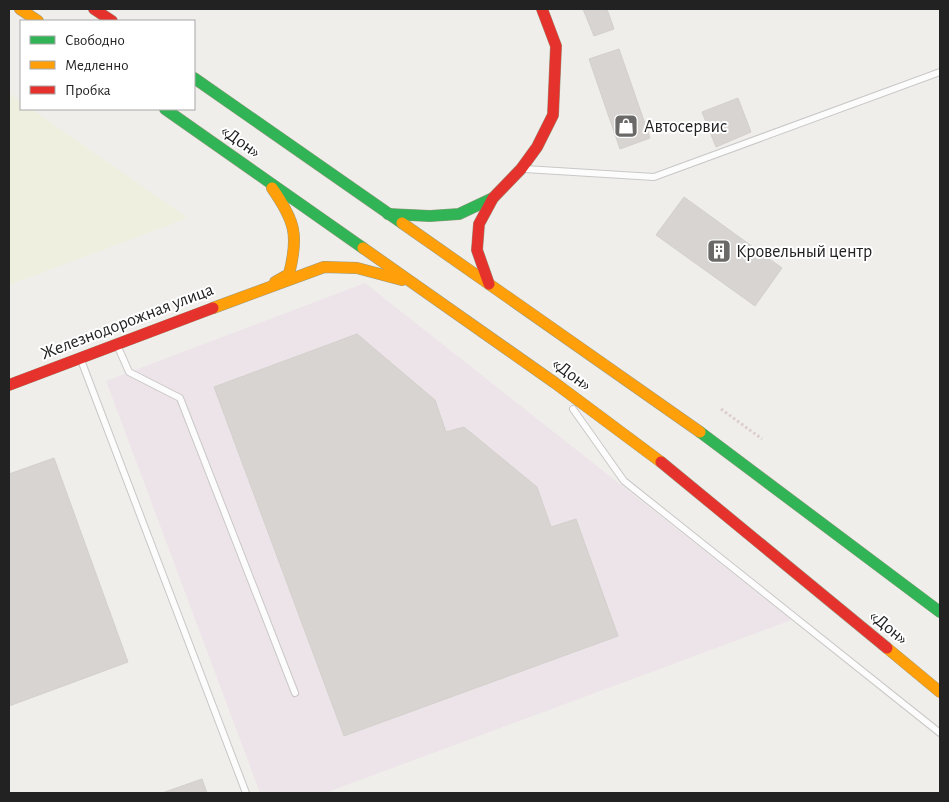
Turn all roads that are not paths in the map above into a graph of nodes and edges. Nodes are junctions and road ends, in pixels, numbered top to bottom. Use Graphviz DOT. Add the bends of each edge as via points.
graph roads {
  1 [pos="20,9"];
  2 [pos="94,9"];
  3 [pos="542,9"];
  4 [pos="36,20"];
  5 [pos="110,20"];
  6 [pos="940,72"];
  7 [pos="195,79"];
  8 [pos="166,110"];
  9 [pos="521,169"];
  10 [pos="267,180"];
  11 [pos="493,198"];
  12 [pos="388,214"];
  13 [pos="410,283"];
  14 [pos="490,284"];
  15 [pos="258,290"];
  16 [pos="116,344"];
  17 [pos="80,358"];
  18 [pos="555,383"];
  19 [pos="9,385"];
  20 [pos="940,612"];
  21 [pos="940,692"];
  22 [pos="295,693"];
  23 [pos="940,733"];
  24 [pos="246,793"];
  1 -- 4 [label="main road"];
  2 -- 5 [label="main road"];
  3 -- 9 [label="main road" via="556,46 553,115 537,147"];
  6 -- 9 [label="lane" via="654,177"];
  7 -- 12 [label="main road, «Дон»"];
  8 -- 10 [label="main road, «Дон»"];
  9 -- 11 [label="main road"];
  10 -- 13 [label="main road, «Дон»"];
  10 -- 15 [label="main road" via="292,217 297,245 289,274"];
  11 -- 12 [label="main road" via="459,214"];
  11 -- 14 [label="main road" via="479,224 477,250"];
  12 -- 14 [label="main road, «Дон»"];
  13 -- 15 [label="main road" via="357,268 324,267"];
  13 -- 18 [label="main road, «Дон»"];
  14 -- 20 [label="main road, «Дон»" via="670,410"];
  15 -- 16 [label="main road, Железнодорожная улица"];
  16 -- 17 [label="main road, Железнодорожная улица"];
  16 -- 22 [label="lane" via="129,372 180,398"];
  17 -- 19 [label="main road, Железнодорожная улица"];
  17 -- 24 [label="lane"];
  18 -- 21 [label="main road, «Дон»" via="652,455"];
  18 -- 23 [label="lane" via="624,481"];
}
